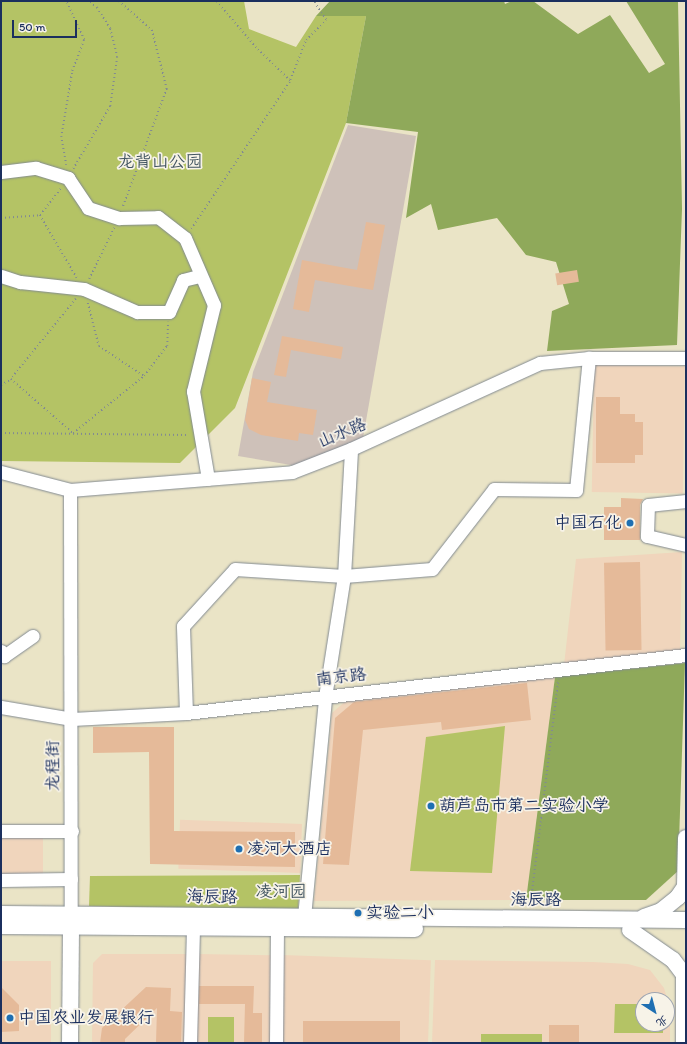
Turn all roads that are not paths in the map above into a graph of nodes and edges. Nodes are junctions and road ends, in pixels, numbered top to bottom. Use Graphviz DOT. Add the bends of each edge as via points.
graph roads {
  1 [pos="1,172"];
  2 [pos="1,276"];
  3 [pos="199,276"];
  4 [pos="589,358"];
  5 [pos="686,358"];
  6 [pos="351,449"];
  7 [pos="1,472"];
  8 [pos="208,479"];
  9 [pos="70,490"];
  10 [pos="686,501"];
  11 [pos="686,545"];
  12 [pos="344,576"];
  13 [pos="33,636"];
  14 [pos="1,651"];
  15 [pos="686,655"];
  16 [pos="325,697"];
  17 [pos="1,707"];
  18 [pos="186,713"];
  19 [pos="72,719"];
  20 [pos="1,831"];
  21 [pos="72,831"];
  22 [pos="686,838"];
  23 [pos="71,879"];
  24 [pos="1,880"];
  25 [pos="686,885"];
  26 [pos="1,914"];
  27 [pos="304,917"];
  28 [pos="71,920"];
  29 [pos="686,920"];
  30 [pos="632,925"];
  31 [pos="1,926"];
  32 [pos="193,928"];
  33 [pos="277,928"];
  34 [pos="686,930"];
  35 [pos="685,976"];
  36 [pos="70,1043"];
  37 [pos="190,1043"];
  38 [pos="276,1043"];
  39 [pos="684,1043"];
  1 -- 3 [label="street" via="36,168 68,178 88,208 119,218 158,216 185,238"];
  2 -- 3 [label="street" via="20,282 84,289 137,312 169,312 183,280"];
  3 -- 8 [label="street" via="214,305 193,390"];
  4 -- 5 [label="street, 山水路"];
  4 -- 6 [label="street, 山水路" via="540,363"];
  4 -- 12 [label="street" via="576,490 494,489 432,569"];
  6 -- 8 [label="street, 山水路" via="292,472"];
  6 -- 12 [label="street"];
  7 -- 9 [label="street, 山水路"];
  8 -- 9 [label="street, 山水路"];
  9 -- 19 [label="street, 龙程街"];
  10 -- 11 [label="street" via="648,505 647,536"];
  12 -- 16 [label="street"];
  12 -- 18 [label="street" via="234,569 183,626"];
  13 -- 14 [label="street" via="4,656"];
  15 -- 16 [label="street, 南京路"];
  16 -- 18 [label="street, 南京路"];
  16 -- 27 [label="street"];
  17 -- 19 [label="street, 南京路"];
  18 -- 19 [label="street, 南京路"];
  19 -- 21 [label="street, 龙程街"];
  20 -- 21 [label="street"];
  21 -- 23 [label="street, 龙程街"];
  22 -- 25 [label="main road"];
  23 -- 24 [label="street"];
  23 -- 28 [label="street, 龙程街"];
  25 -- 30 [label="main road" via="678,897 661,911"];
  26 -- 28 [label="main road, 海辰路"];
  27 -- 28 [label="main road, 海辰路"];
  27 -- 30 [label="main road, 海辰路" via="528,919"];
  28 -- 31 [label="main road, 海辰路"];
  28 -- 32 [label="main road, 海辰路"];
  28 -- 36 [label="main road, 龙程街"];
  29 -- 30 [label="main road, 海辰路"];
  30 -- 33 [label="main road, 海辰路"];
  30 -- 34 [label="main road, 海辰路"];
  30 -- 35 [label="main road" via="672,960"];
  32 -- 33 [label="main road, 海辰路"];
  32 -- 37 [label="street"];
  33 -- 38 [label="street"];
  35 -- 39 [label="main road"];
}
